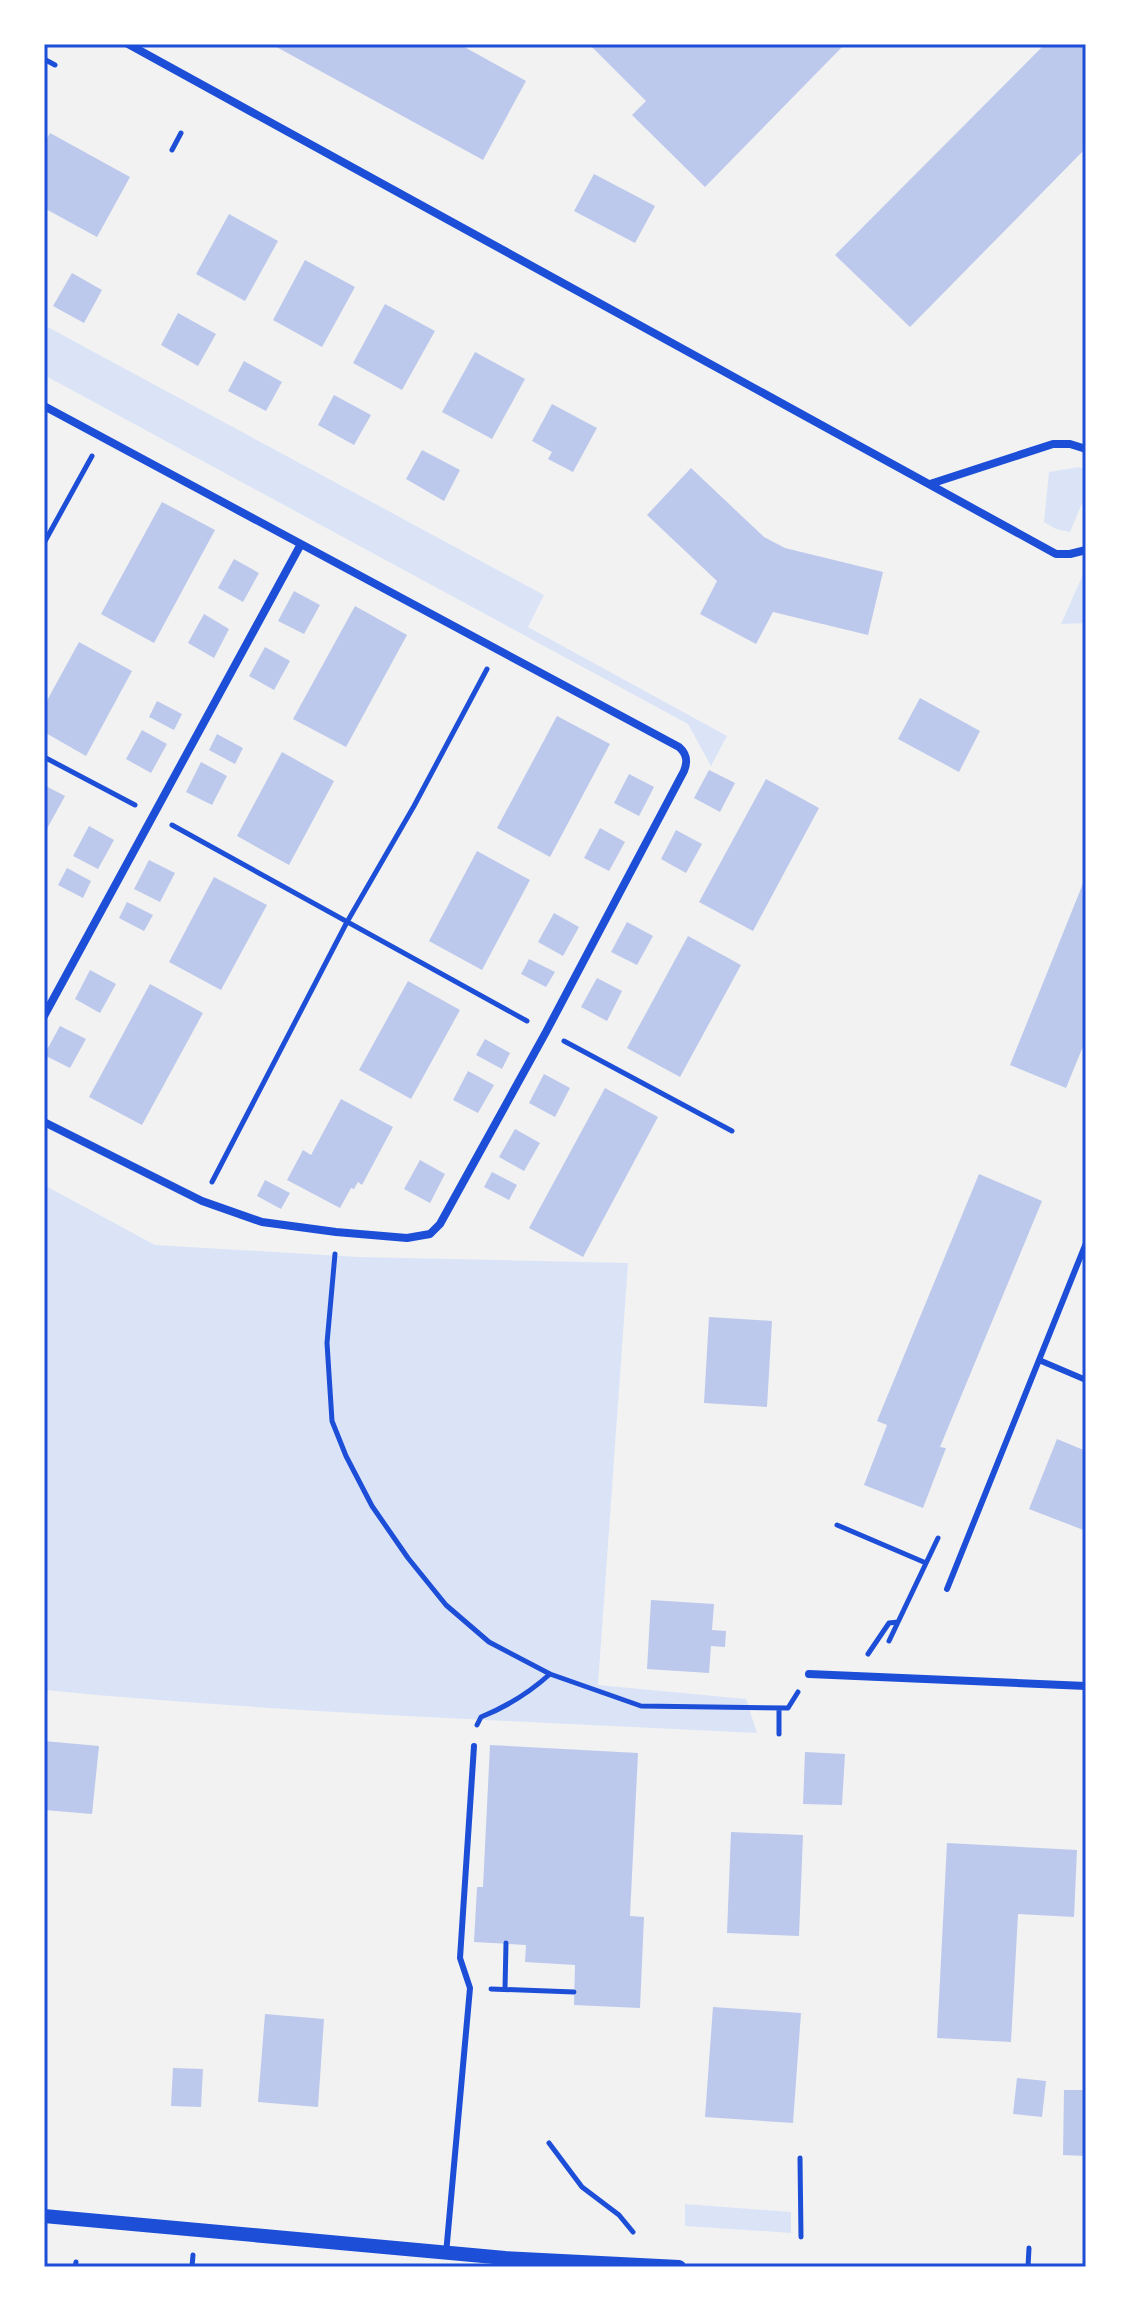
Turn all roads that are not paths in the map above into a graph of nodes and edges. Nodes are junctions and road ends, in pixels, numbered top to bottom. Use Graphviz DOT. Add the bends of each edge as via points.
graph roads {
  1 [pos="128,44"];
  2 [pos="44,406"];
  3 [pos="1086,449"];
  4 [pos="930,484"];
  5 [pos="301,544"];
  6 [pos="1086,550"];
  7 [pos="44,1016"];
  8 [pos="44,1122"];
  9 [pos="1086,1243"];
  10 [pos="1039,1360"];
  11 [pos="1086,1380"];
  12 [pos="947,1589"];
  13 [pos="809,1674"];
  14 [pos="1086,1686"];
  15 [pos="474,1746"];
  16 [pos="44,2216"];
  17 [pos="446,2254"];
  18 [pos="504,2263"];
  19 [pos="679,2267"];
  1 -- 4 [label="street"];
  2 -- 5 [label="street"];
  3 -- 4 [label="street" via="1053,444"];
  4 -- 6 [label="street" via="1056,554"];
  5 -- 7 [label="street"];
  5 -- 8 [label="street" via="679,747 687,758 684,771 546,1032 430,1234 407,1238 262,1222 202,1201"];
  9 -- 10 [label="lane"];
  10 -- 11 [label="lane"];
  10 -- 12 [label="lane"];
  13 -- 14 [label="street"];
  15 -- 17 [label="lane" via="460,1958 470,1988"];
  16 -- 17 [label="street"];
  17 -- 18 [label="street"];
  18 -- 19 [label="street"];
}
